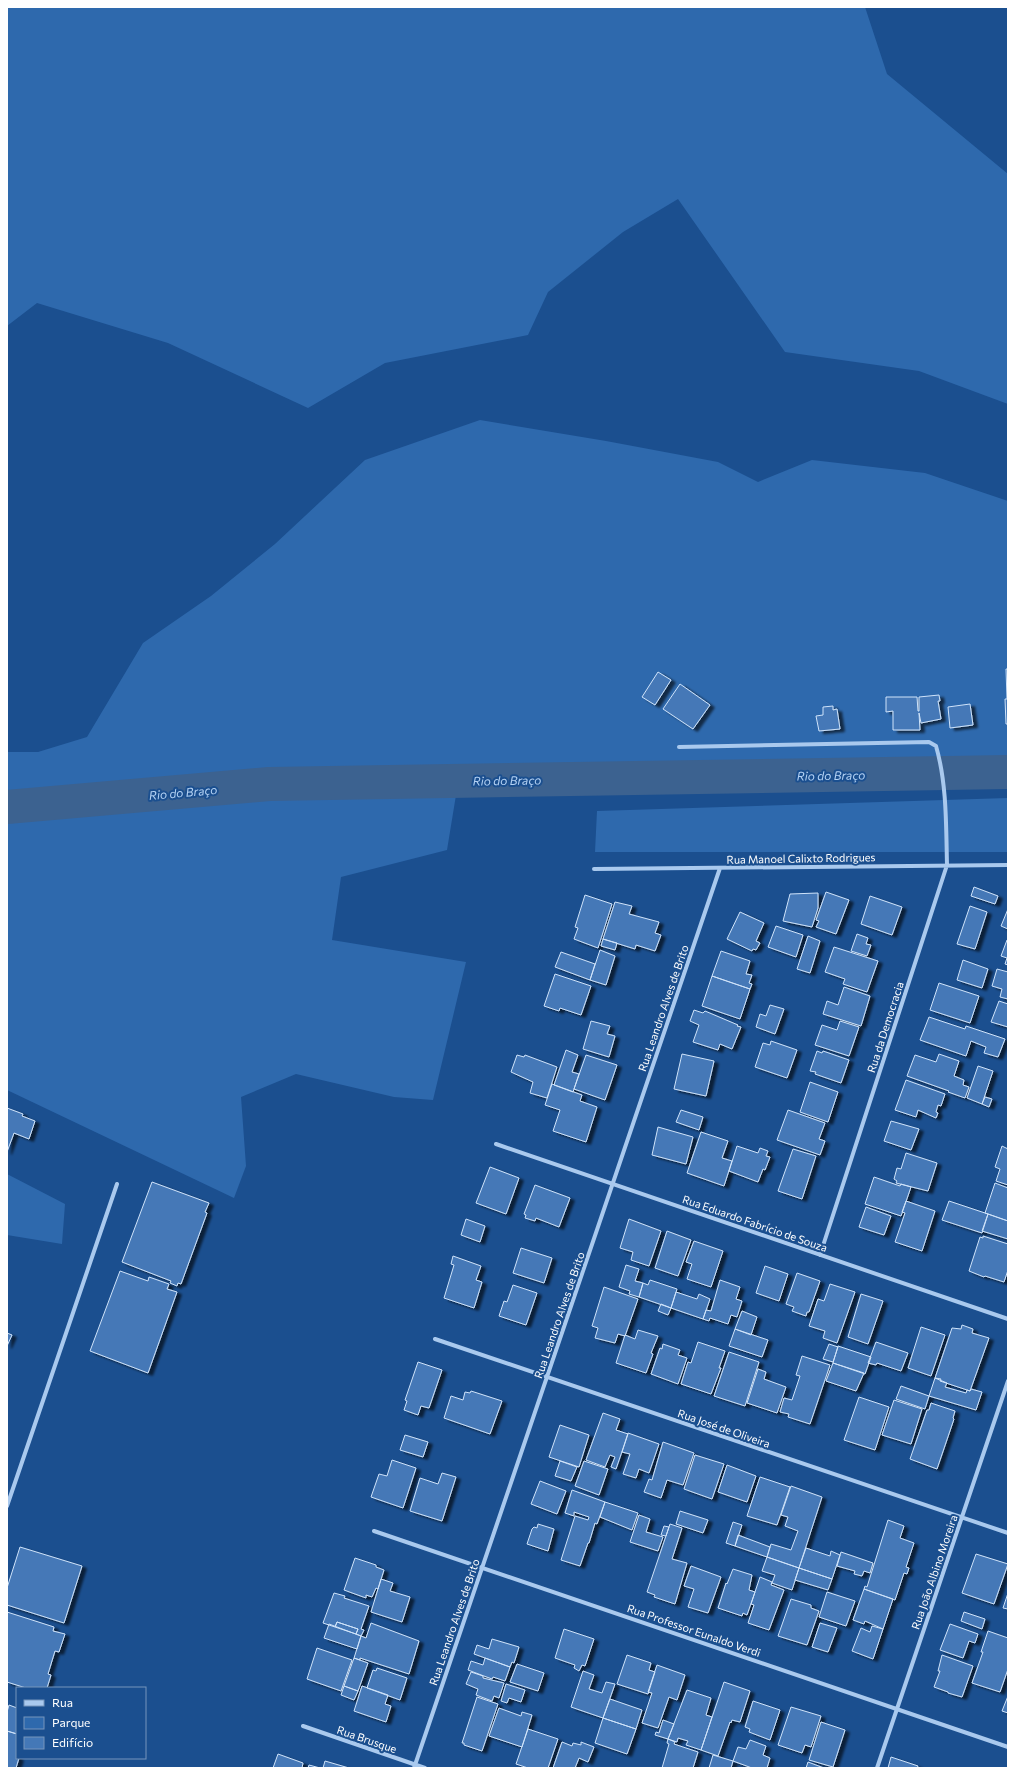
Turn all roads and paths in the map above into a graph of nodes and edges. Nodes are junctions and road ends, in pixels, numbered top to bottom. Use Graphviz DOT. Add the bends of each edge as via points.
graph roads {
  1 [pos="679,747"];
  2 [pos="947,865"];
  3 [pos="1008,865"];
  4 [pos="720,868"];
  5 [pos="594,869"];
  6 [pos="496,1144"];
  7 [pos="117,1184"];
  8 [pos="613,1184"];
  9 [pos="820,1255"];
  10 [pos="1008,1319"];
  11 [pos="435,1339"];
  12 [pos="547,1377"];
  13 [pos="1008,1381"];
  14 [pos="7,1506"];
  15 [pos="962,1518"];
  16 [pos="374,1530"];
  17 [pos="1008,1533"];
  18 [pos="482,1568"];
  19 [pos="897,1709"];
  20 [pos="303,1726"];
  21 [pos="1008,1747"];
  22 [pos="414,1766"];
  23 [pos="425,1768"];
  24 [pos="877,1768"];
  1 -- 2 [label="street, Rua da Democracia" via="929,742 936,746 939,757"];
  2 -- 3 [label="street, Rua Manoel Calixto Rodrigues"];
  2 -- 4 [label="street, Rua Manoel Calixto Rodrigues"];
  2 -- 9 [label="street, Rua da Democracia"];
  4 -- 5 [label="street, Rua Manoel Calixto Rodrigues"];
  4 -- 8 [label="street, Rua Leandro Alves de Brito"];
  6 -- 8 [label="street, Rua Eduardo Fabrício de Souza"];
  7 -- 14 [label="street"];
  8 -- 9 [label="street, Rua Eduardo Fabrício de Souza"];
  8 -- 12 [label="street, Rua Leandro Alves de Brito"];
  9 -- 10 [label="street, Rua Eduardo Fabrício de Souza"];
  11 -- 12 [label="street, Rua José de Oliveira"];
  12 -- 15 [label="street, Rua José de Oliveira"];
  12 -- 18 [label="street, Rua Leandro Alves de Brito"];
  13 -- 15 [label="street, Rua João Albino Moreira"];
  15 -- 17 [label="street, Rua José de Oliveira"];
  15 -- 19 [label="street, Rua João Albino Moreira"];
  16 -- 18 [label="street, Rua Professor Eunaldo Verdi"];
  18 -- 19 [label="street, Rua Professor Eunaldo Verdi"];
  18 -- 22 [label="street, Rua Leandro Alves de Brito"];
  19 -- 21 [label="street, Rua Professor Eunaldo Verdi"];
  19 -- 24 [label="street, Rua João Albino Moreira"];
  20 -- 22 [label="street, Rua Brusque"];
  22 -- 23 [label="street, Rua Brusque"];
}
